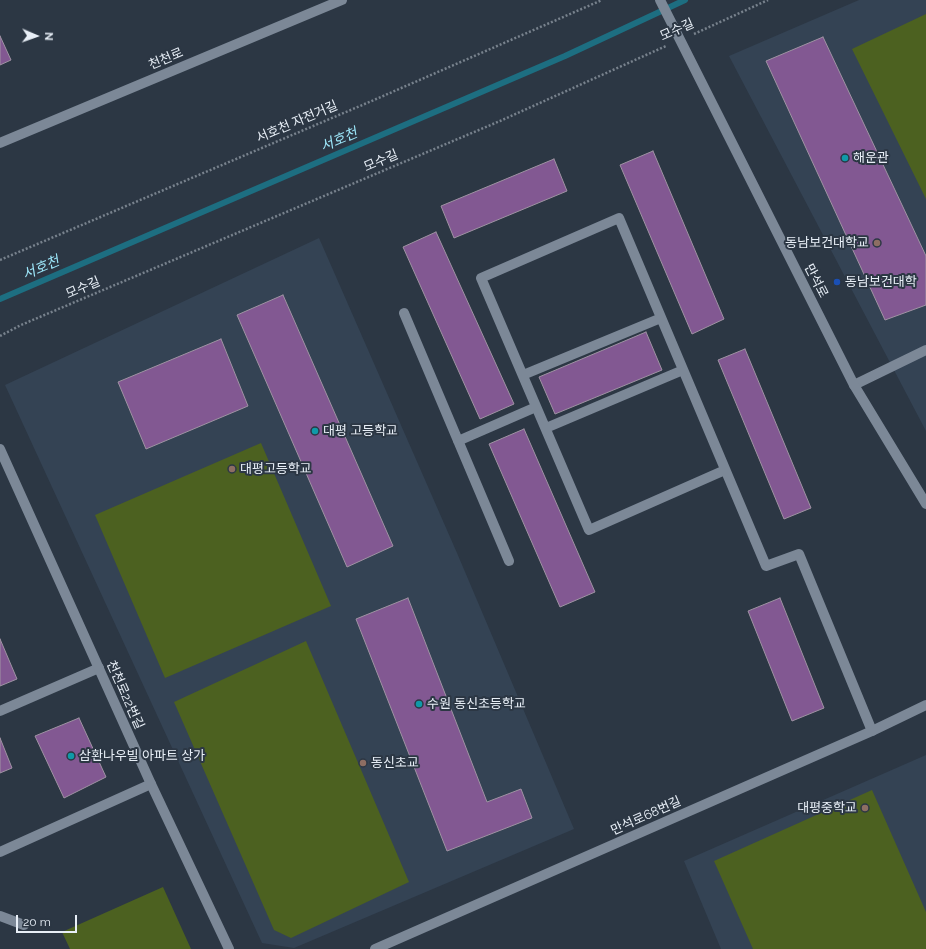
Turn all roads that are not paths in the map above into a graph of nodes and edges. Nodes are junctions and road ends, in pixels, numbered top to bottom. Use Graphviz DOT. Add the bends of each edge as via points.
graph roads {
  1 [pos="342,0"];
  2 [pos="660,0"];
  3 [pos="0,143"];
  4 [pos="404,313"];
  5 [pos="661,318"];
  6 [pos="926,350"];
  7 [pos="683,370"];
  8 [pos="523,375"];
  9 [pos="854,385"];
  10 [pos="536,407"];
  11 [pos="546,428"];
  12 [pos="458,441"];
  13 [pos="0,449"];
  14 [pos="725,470"];
  15 [pos="926,504"];
  16 [pos="509,561"];
  17 [pos="99,668"];
  18 [pos="926,705"];
  19 [pos="0,711"];
  20 [pos="872,731"];
  21 [pos="151,784"];
  22 [pos="0,852"];
  23 [pos="0,916"];
  24 [pos="24,925"];
  25 [pos="229,949"];
  26 [pos="375,949"];
  1 -- 3 [label="street, 천천로"];
  2 -- 9 [label="street, 만석로"];
  4 -- 12 [label="street"];
  5 -- 7 [label="street"];
  5 -- 8 [label="street"];
  5 -- 8 [label="street" via="619,218 481,278"];
  6 -- 9 [label="street"];
  7 -- 11 [label="street"];
  7 -- 14 [label="street"];
  8 -- 10 [label="street"];
  9 -- 15 [label="street, 만석로"];
  10 -- 11 [label="street"];
  10 -- 12 [label="street"];
  11 -- 14 [label="street" via="589,530"];
  12 -- 16 [label="street"];
  13 -- 17 [label="street, 천천로22번길"];
  14 -- 20 [label="street" via="766,566 799,554"];
  17 -- 19 [label="street"];
  17 -- 21 [label="street, 천천로22번길"];
  18 -- 20 [label="street, 만석로68번길"];
  20 -- 26 [label="street, 만석로68번길"];
  21 -- 22 [label="street"];
  21 -- 25 [label="street, 천천로22번길"];
  23 -- 24 [label="street"];
}
